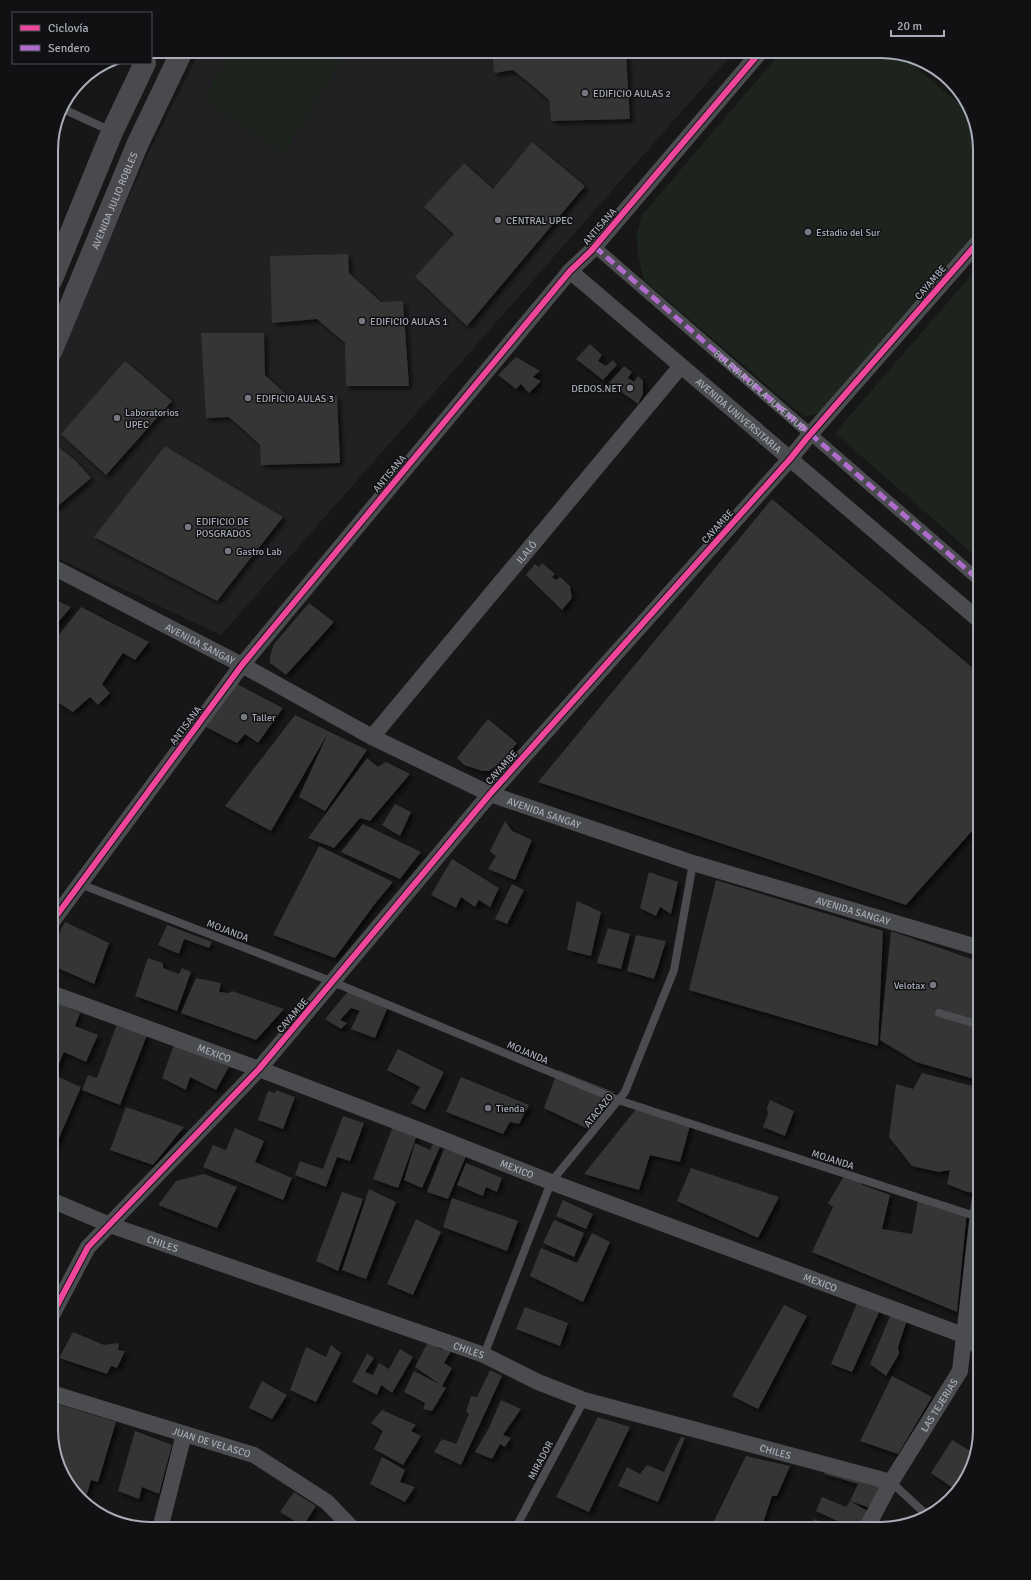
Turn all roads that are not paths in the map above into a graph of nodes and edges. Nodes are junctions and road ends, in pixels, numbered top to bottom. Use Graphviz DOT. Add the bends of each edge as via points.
graph roads {
  1 [pos="179,58"];
  2 [pos="755,58"];
  3 [pos="145,64"];
  4 [pos="66,111"];
  5 [pos="112,132"];
  6 [pos="595,247"];
  7 [pos="973,248"];
  8 [pos="58,264"];
  9 [pos="570,271"];
  10 [pos="58,335"];
  11 [pos="681,366"];
  12 [pos="811,433"];
  13 [pos="790,459"];
  14 [pos="58,570"];
  15 [pos="973,575"];
  16 [pos="973,615"];
  17 [pos="242,665"];
  18 [pos="372,737"];
  19 [pos="490,794"];
  20 [pos="693,863"];
  21 [pos="80,884"];
  22 [pos="58,914"];
  23 [pos="973,946"];
  24 [pos="333,982"];
  25 [pos="58,996"];
  26 [pos="939,1013"];
  27 [pos="973,1023"];
  28 [pos="259,1069"];
  29 [pos="618,1100"];
  30 [pos="551,1182"];
  31 [pos="58,1203"];
  32 [pos="973,1215"];
  33 [pos="110,1225"];
  34 [pos="973,1256"];
  35 [pos="58,1304"];
  36 [pos="963,1335"];
  37 [pos="973,1343"];
  38 [pos="484,1355"];
  39 [pos="58,1395"];
  40 [pos="584,1400"];
  41 [pos="184,1434"];
  42 [pos="891,1482"];
  43 [pos="924,1512"];
  44 [pos="162,1522"];
  45 [pos="346,1522"];
  46 [pos="519,1522"];
  47 [pos="870,1522"];
  1 -- 10 [label="main road, AVENIDA JULIO ROBLES" via="138,143"];
  2 -- 6 [label="street, ANTISANA"];
  3 -- 5 [label="main road"];
  4 -- 5 [label="lane"];
  5 -- 8 [label="main road"];
  6 -- 9 [label="street, ANTISANA"];
  6 -- 12 [label="street, BULEVAR DE LA JUVENTUD"];
  7 -- 12 [label="street, CAYAMBE"];
  9 -- 11 [label="street, AVENIDA UNIVERSITARIA"];
  9 -- 17 [label="street, ANTISANA"];
  11 -- 13 [label="street, AVENIDA UNIVERSITARIA"];
  11 -- 18 [label="street, ILALÓ"];
  12 -- 13 [label="street, CAYAMBE"];
  12 -- 15 [label="street, BULEVAR DE LA JUVENTUD"];
  13 -- 16 [label="street, AVENIDA UNIVERSITARIA"];
  13 -- 19 [label="street, CAYAMBE"];
  14 -- 17 [label="street, AVENIDA SANGAY"];
  17 -- 18 [label="street, AVENIDA SANGAY"];
  17 -- 21 [label="street, ANTISANA"];
  18 -- 19 [label="street, AVENIDA SANGAY"];
  19 -- 20 [label="street, AVENIDA SANGAY"];
  19 -- 24 [label="street, CAYAMBE"];
  20 -- 23 [label="street, AVENIDA SANGAY"];
  20 -- 29 [label="lane, ATACAZO" via="674,970 625,1092"];
  21 -- 22 [label="street, ANTISANA"];
  21 -- 24 [label="lane, MOJANDA"];
  24 -- 28 [label="street, CAYAMBE"];
  24 -- 29 [label="lane, MOJANDA"];
  25 -- 28 [label="street, MEXICO"];
  26 -- 27 [label="lane"];
  28 -- 30 [label="street, MEXICO"];
  28 -- 33 [label="street, CAYAMBE"];
  29 -- 30 [label="lane, ATACAZO"];
  29 -- 32 [label="lane, MOJANDA"];
  30 -- 36 [label="street, MEXICO"];
  30 -- 38 [label="lane, ATACAZO"];
  31 -- 33 [label="street, CHILES"];
  33 -- 35 [label="street, CAYAMBE" via="88,1247"];
  33 -- 38 [label="street, CHILES"];
  34 -- 36 [label="street, LAS TEJERIAS"];
  36 -- 37 [label="street, MEXICO"];
  36 -- 42 [label="street, LAS TEJERIAS" via="960,1371"];
  38 -- 40 [label="street, CHILES" via="538,1382"];
  39 -- 41 [label="street, JUAN DE VELASCO"];
  40 -- 42 [label="street, CHILES"];
  40 -- 46 [label="lane, MIRADOR"];
  41 -- 44 [label="street"];
  41 -- 45 [label="street, JUAN DE VELASCO" via="254,1455 327,1502"];
  42 -- 43 [label="lane"];
  42 -- 47 [label="street, LAS TEJERIAS"];
}
